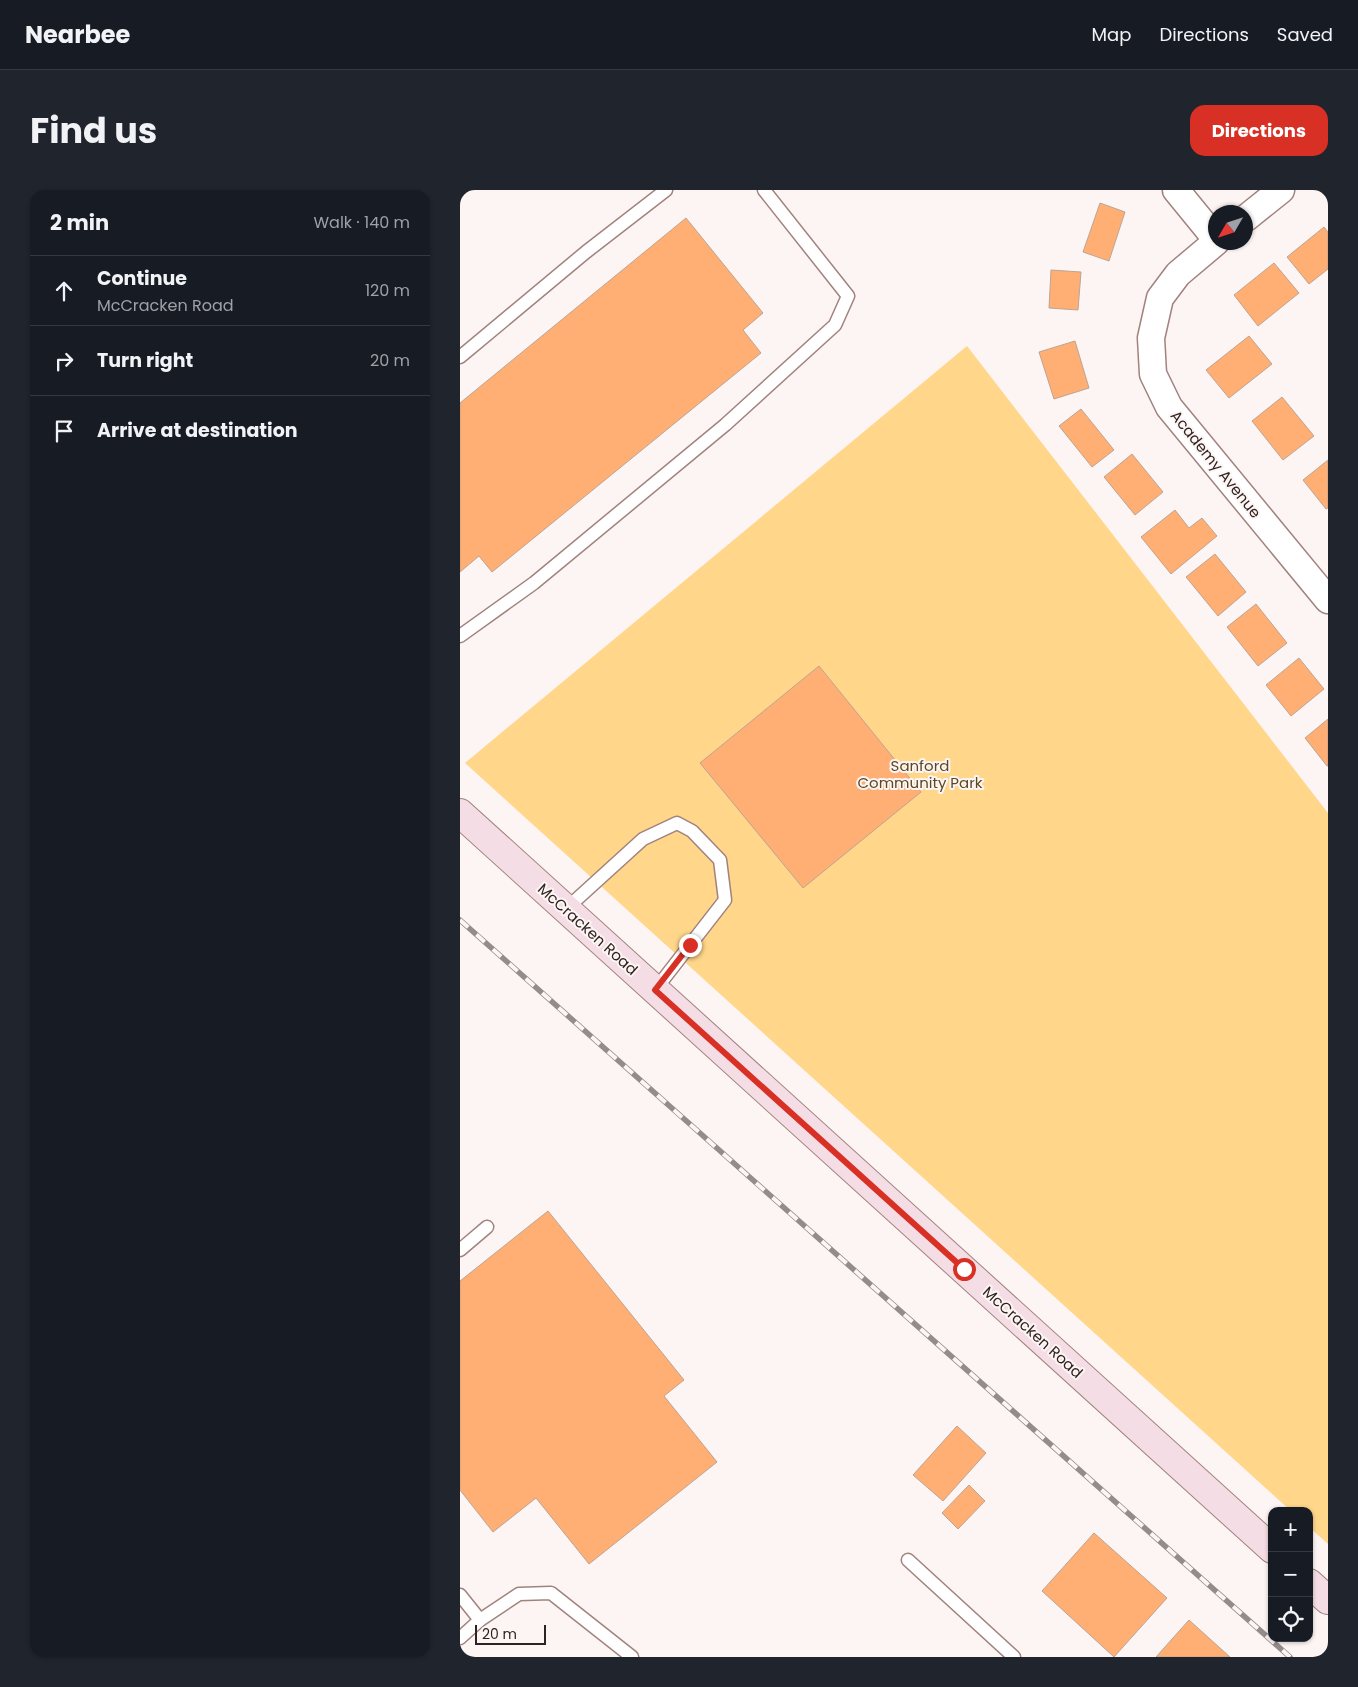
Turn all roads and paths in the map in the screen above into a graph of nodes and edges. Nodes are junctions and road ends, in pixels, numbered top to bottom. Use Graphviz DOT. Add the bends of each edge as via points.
graph roads {
  1 [pos="666,190"];
  2 [pos="764,190"];
  3 [pos="1176,190"];
  4 [pos="1281,190"];
  5 [pos="1253,212"];
  6 [pos="1208,231"];
  7 [pos="1208,248"];
  8 [pos="460,357"];
  9 [pos="1328,600"];
  10 [pos="460,636"];
  11 [pos="460,814"];
  12 [pos="566,909"];
  13 [pos="655,990"];
  14 [pos="487,1228"];
  15 [pos="460,1250"];
  16 [pos="1268,1545"];
  17 [pos="908,1560"];
  18 [pos="1313,1586"];
  19 [pos="460,1595"];
  20 [pos="1328,1600"];
  21 [pos="480,1620"];
  22 [pos="460,1638"];
  23 [pos="632,1657"];
  24 [pos="1014,1657"];
  1 -- 8 [label="lane"];
  2 -- 10 [label="lane" via="848,296 835,325 702,444 534,583"];
  3 -- 6 [label="street"];
  4 -- 5 [label="street"];
  7 -- 9 [label="street, Academy Avenue" via="1178,274 1160,298 1151,338 1153,374 1169,407"];
  11 -- 12 [label="street, McCracken Road"];
  12 -- 13 [label="street, McCracken Road"];
  12 -- 13 [label="lane" via="643,839 677,823 692,831 720,860 725,900"];
  13 -- 16 [label="street, McCracken Road"];
  14 -- 15 [label="lane"];
  17 -- 24 [label="lane"];
  18 -- 20 [label="street"];
  19 -- 21 [label="lane"];
  21 -- 22 [label="lane"];
  21 -- 23 [label="lane" via="519,1594 551,1593"];
}
